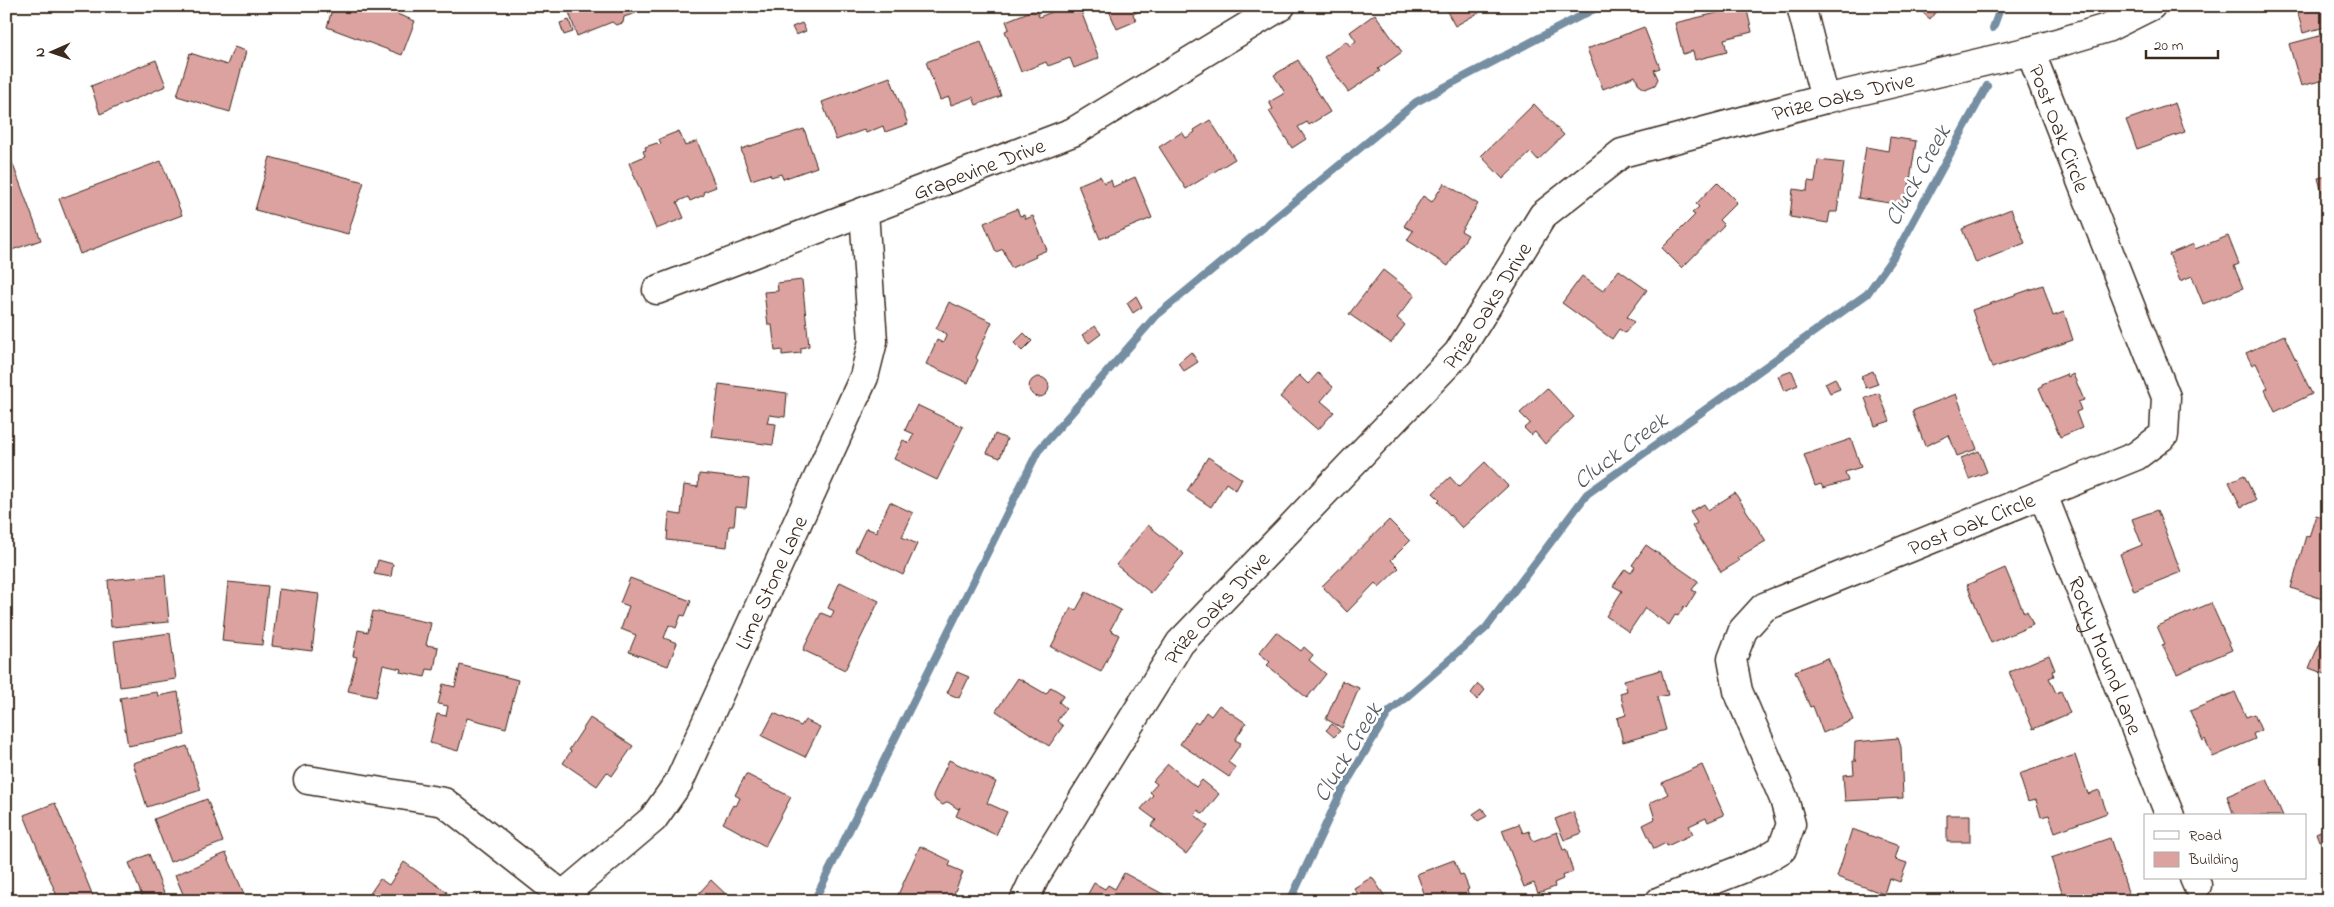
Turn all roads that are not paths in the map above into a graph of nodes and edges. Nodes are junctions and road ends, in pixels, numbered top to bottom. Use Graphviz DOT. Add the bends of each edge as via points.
graph roads {
  1 [pos="1281,6"];
  2 [pos="1802,6"];
  3 [pos="2151,6"];
  4 [pos="2030,51"];
  5 [pos="1825,99"];
  6 [pos="864,212"];
  7 [pos="657,290"];
  8 [pos="2043,495"];
  9 [pos="308,780"];
  10 [pos="2169,814"];
  11 [pos="559,898"];
  12 [pos="1024,901"];
  13 [pos="1660,901"];
  1 -- 6 [label="street, Grapevine Drive" via="1073,132"];
  2 -- 5 [label="street"];
  3 -- 4 [label="street, Prize Oaks Drive" via="2107,28"];
  4 -- 5 [label="street, Prize Oaks Drive"];
  4 -- 8 [label="street, Post Oak Circle" via="2166,397 2164,435 2136,456"];
  5 -- 12 [label="street, Prize Oaks Drive" via="1622,153 1544,215 1458,353 1180,643 1036,875"];
  6 -- 7 [label="street, Grapevine Drive"];
  6 -- 11 [label="street, Lime Stone Lane" via="873,341 864,377 679,782 653,819"];
  8 -- 10 [label="street, Rocky Mound Lane"];
  8 -- 13 [label="street, Post Oak Circle" via="1764,607 1743,630 1732,659 1738,691 1784,799 1791,824 1782,849 1760,862"];
  9 -- 11 [label="street" via="444,802"];
}
